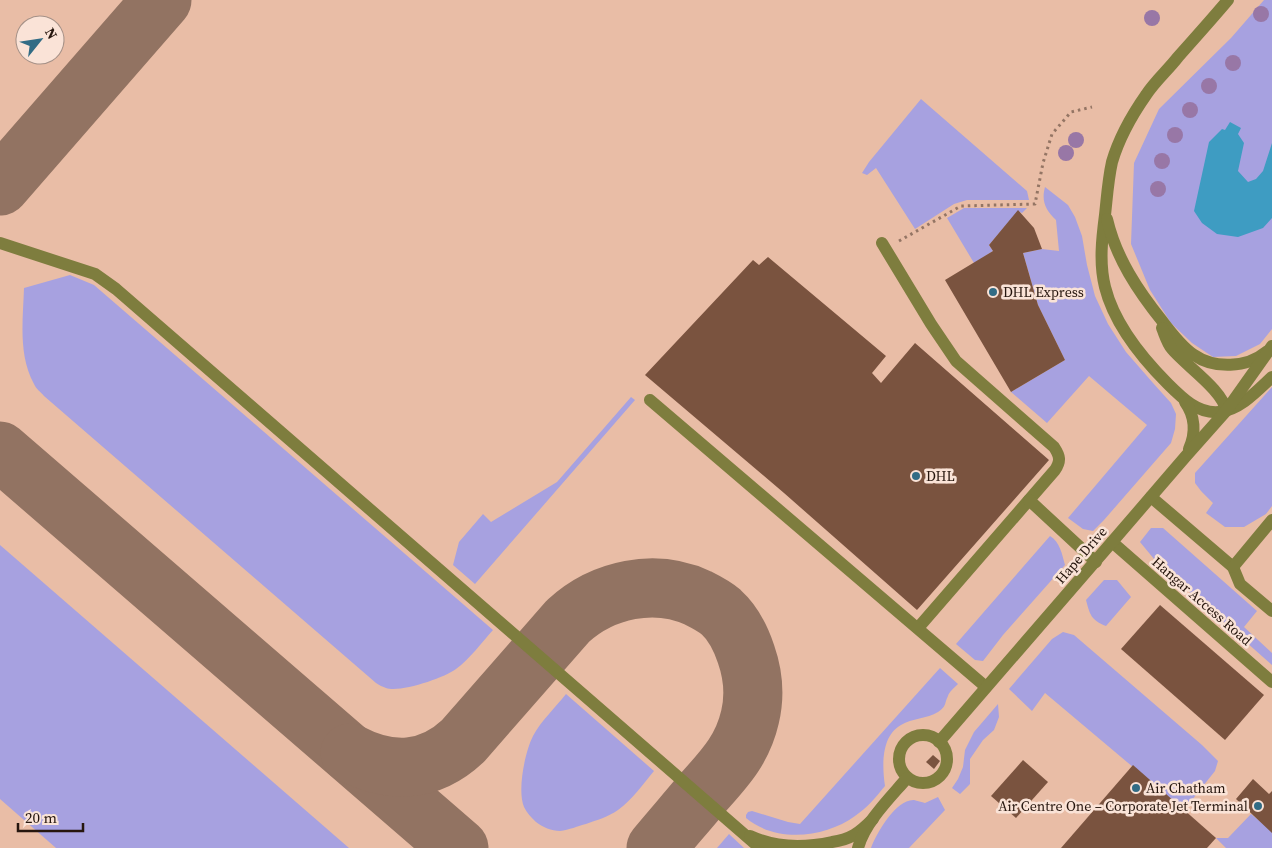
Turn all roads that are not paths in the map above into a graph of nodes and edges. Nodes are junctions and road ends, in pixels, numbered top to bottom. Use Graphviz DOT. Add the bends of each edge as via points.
graph roads {
  1 [pos="1228,0"];
  2 [pos="1105,212"];
  3 [pos="0,243"];
  4 [pos="884,246"];
  5 [pos="1150,306"];
  6 [pos="1271,348"];
  7 [pos="1272,377"];
  8 [pos="1180,396"];
  9 [pos="650,400"];
  10 [pos="1226,411"];
  11 [pos="1186,456"];
  12 [pos="1151,497"];
  13 [pos="1029,500"];
  14 [pos="1272,520"];
  15 [pos="1112,542"];
  16 [pos="1096,562"];
  17 [pos="1233,567"];
  18 [pos="1272,611"];
  19 [pos="918,628"];
  20 [pos="1272,682"];
  21 [pos="986,687"];
  22 [pos="939,742"];
  23 [pos="908,778"];
  24 [pos="873,820"];
  25 [pos="741,831"];
  26 [pos="760,848"];
  27 [pos="858,848"];
  1 -- 2 [label="street" via="1147,93 1131,118 1112,162"];
  2 -- 5 [label="street" via="1110,233 1127,271"];
  2 -- 8 [label="street" via="1102,271 1111,304 1136,349"];
  3 -- 25 [label="street" via="95,274 116,289"];
  4 -- 13 [label="street" via="956,361 1057,452 1059,464"];
  5 -- 6 [label="street" via="1172,334 1193,355 1203,360 1243,363"];
  5 -- 10 [label="street" via="1172,348 1220,396"];
  6 -- 10 [label="street, Hape Drive"];
  7 -- 10 [label="street, Hape Drive" via="1244,402"];
  8 -- 10 [label="street" via="1198,409"];
  8 -- 11 [label="street" via="1193,421 1193,439"];
  9 -- 19 [label="street"];
  10 -- 11 [label="street, Hape Drive"];
  11 -- 12 [label="street, Hape Drive"];
  12 -- 15 [label="street, Hape Drive"];
  12 -- 17 [label="street"];
  13 -- 16 [label="street"];
  13 -- 19 [label="street"];
  14 -- 17 [label="street"];
  15 -- 16 [label="street, Hape Drive"];
  15 -- 20 [label="street, Hangar Access Road"];
  16 -- 21 [label="street, Hape Drive"];
  17 -- 18 [label="street" via="1240,584"];
  19 -- 21 [label="street"];
  21 -- 22 [label="street, Hape Drive"];
  22 -- 23 [label="street" via="947,762 941,775 928,783"];
  22 -- 23 [label="street" via="925,735 905,743 898,757 902,772"];
  23 -- 24 [label="street"];
  24 -- 25 [label="street" via="843,840 812,846 769,843"];
  24 -- 27 [label="street"];
  25 -- 26 [label="street"];
}
